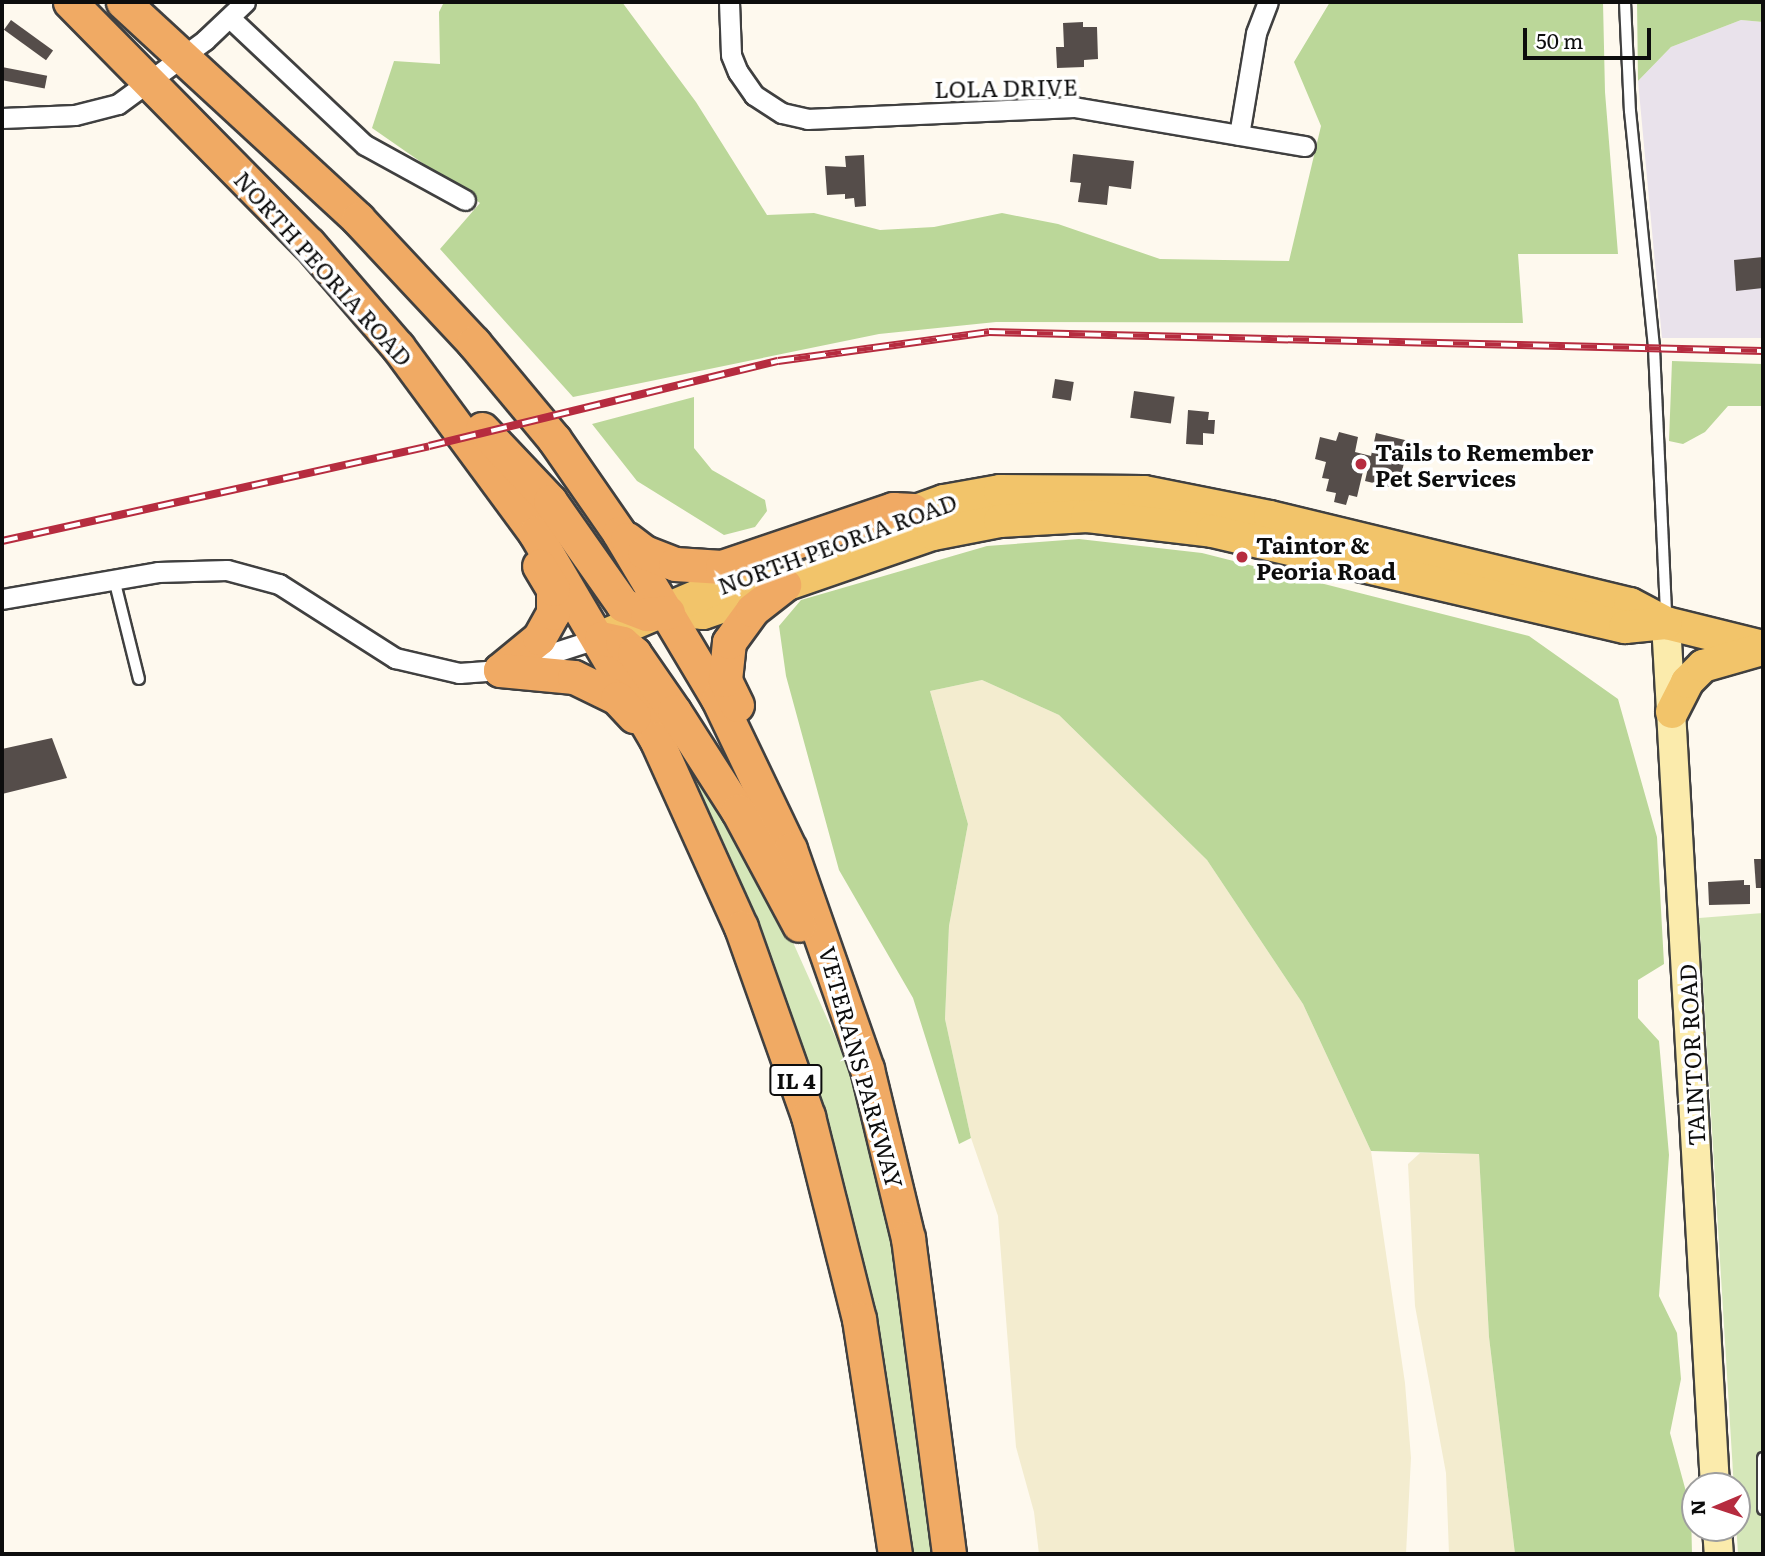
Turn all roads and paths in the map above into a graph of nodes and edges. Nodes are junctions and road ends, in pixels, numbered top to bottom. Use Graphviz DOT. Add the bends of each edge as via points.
graph roads {
  1 [pos="70,2"];
  2 [pos="123,2"];
  3 [pos="245,2"];
  4 [pos="729,2"];
  5 [pos="1268,2"];
  6 [pos="1625,2"];
  7 [pos="230,18"];
  8 [pos="183,57"];
  9 [pos="150,82"];
  10 [pos="2,118"];
  11 [pos="1239,135"];
  12 [pos="1305,146"];
  13 [pos="465,200"];
  14 [pos="398,347"];
  15 [pos="504,487"];
  16 [pos="913,510"];
  17 [pos="620,533"];
  18 [pos="114,579"];
  19 [pos="784,585"];
  20 [pos="2,599"];
  21 [pos="668,612"];
  22 [pos="1666,623"];
  23 [pos="599,638"];
  24 [pos="1763,648"];
  25 [pos="500,670"];
  26 [pos="139,679"];
  27 [pos="1672,712"];
  28 [pos="656,739"];
  29 [pos="821,928"];
  30 [pos="856,1034"];
  31 [pos="1763,1458"];
  32 [pos="1714,1472"];
  33 [pos="1763,1508"];
  34 [pos="895,1554"];
  35 [pos="949,1554"];
  1 -- 9 [label="highway, NORTH PEORIA ROAD"];
  2 -- 8 [label="highway, NORTH PEORIA ROAD"];
  3 -- 7 [label="street"];
  4 -- 11 [label="street, LOLA DRIVE" via="731,55 754,95 782,113 807,118 1074,107"];
  5 -- 11 [label="street" via="1256,33"];
  6 -- 22 [label="lane" via="1630,111 1654,348"];
  7 -- 8 [label="street"];
  7 -- 13 [label="street" via="365,145"];
  8 -- 9 [label="street"];
  8 -- 17 [label="highway, NORTH PEORIA ROAD" via="358,219 420,283 554,439"];
  9 -- 10 [label="street" via="118,104 94,111"];
  9 -- 14 [label="highway, NORTH PEORIA ROAD" via="309,244"];
  11 -- 12 [label="street, LOLA DRIVE"];
  14 -- 15 [label="highway, NORTH PEORIA ROAD"];
  14 -- 21 [label="highway" via="550,501 623,605 647,614"];
  15 -- 23 [label="highway, NORTH PEORIA ROAD"];
  15 -- 25 [label="highway" via="505,512 553,589 554,599 553,613 539,638"];
  16 -- 17 [label="highway" via="893,509 722,567 663,560"];
  16 -- 21 [label="main road, NORTH PEORIA ROAD" via="686,597"];
  16 -- 22 [label="main road, NORTH PEORIA ROAD" via="1000,491 1144,492 1270,517 1617,601"];
  17 -- 21 [label="highway, NORTH PEORIA ROAD"];
  18 -- 20 [label="street"];
  18 -- 25 [label="street" via="193,568 250,576 300,595 395,658 440,671"];
  18 -- 26 [label="lane"];
  19 -- 21 [label="main road, NORTH PEORIA ROAD" via="703,613"];
  19 -- 22 [label="main road, NORTH PEORIA ROAD" via="933,534 1000,521 1087,516 1212,531 1625,627"];
  19 -- 29 [label="highway" via="738,626 727,651 725,680 806,852"];
  21 -- 23 [label="main road, NORTH PEORIA ROAD"];
  21 -- 29 [label="highway, VETERANS PARKWAY" via="751,765"];
  22 -- 24 [label="main road, NORTH PEORIA ROAD"];
  22 -- 27 [label="main road, TAINTOR ROAD"];
  23 -- 25 [label="street"];
  23 -- 28 [label="highway, IL 4"];
  23 -- 30 [label="highway" via="622,643 634,653 713,770"];
  24 -- 27 [label="main road" via="1703,666 1687,682"];
  25 -- 28 [label="highway" via="547,672 586,681 617,698"];
  27 -- 32 [label="main road, TAINTOR ROAD"];
  28 -- 34 [label="highway, IL 4" via="741,926 808,1116 859,1319"];
  29 -- 30 [label="highway, VETERANS PARKWAY"];
  30 -- 35 [label="highway, VETERANS PARKWAY" via="908,1238"];
  31 -- 33 [label="lane"];
}
